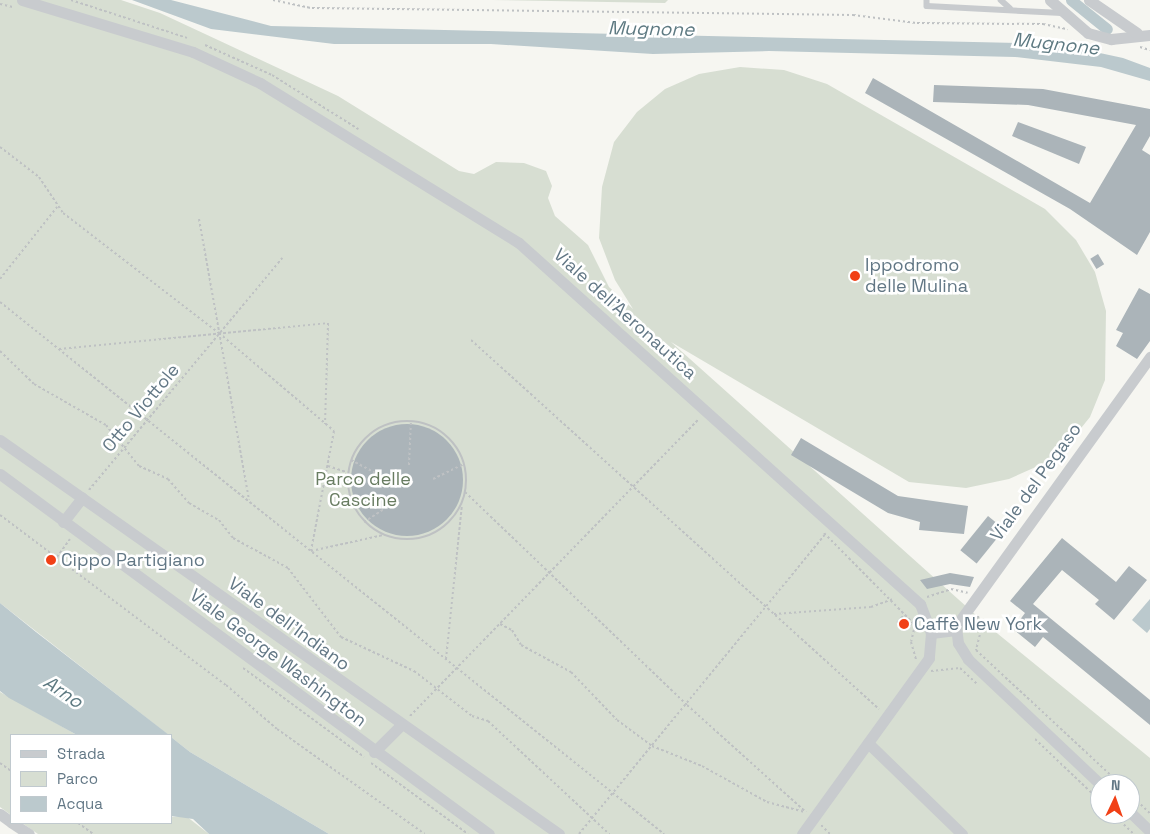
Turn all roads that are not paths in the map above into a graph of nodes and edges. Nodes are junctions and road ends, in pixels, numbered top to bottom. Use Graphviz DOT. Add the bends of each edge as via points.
graph roads {
  1 [pos="927,0"];
  2 [pos="954,0"];
  3 [pos="1000,0"];
  4 [pos="1050,0"];
  5 [pos="1089,0"];
  6 [pos="20,4"];
  7 [pos="949,6"];
  8 [pos="1010,8"];
  9 [pos="1066,14"];
  10 [pos="1137,33"];
  11 [pos="1150,35"];
  12 [pos="1150,357"];
  13 [pos="0,440"];
  14 [pos="0,474"];
  15 [pos="82,498"];
  16 [pos="64,522"];
  17 [pos="956,630"];
  18 [pos="931,634"];
  19 [pos="400,726"];
  20 [pos="868,743"];
  21 [pos="374,752"];
  22 [pos="1090,775"];
  23 [pos="1140,822"];
  24 [pos="15,824"];
  25 [pos="1150,831"];
  26 [pos="28,834"];
  27 [pos="489,834"];
  28 [pos="560,834"];
  29 [pos="802,834"];
  30 [pos="962,834"];
  1 -- 7 [label="lane" via="927,6"];
  2 -- 7 [label="lane"];
  3 -- 8 [label="lane"];
  4 -- 9 [label="street"];
  5 -- 10 [label="street"];
  6 -- 18 [label="street, Viale dell'Aeronautica" via="193,52 260,83 519,243 920,604"];
  7 -- 8 [label="lane"];
  8 -- 9 [label="lane"];
  9 -- 10 [label="street" via="1088,33 1111,39"];
  10 -- 11 [label="street"];
  12 -- 17 [label="street, Viale del Pegaso" via="971,601"];
  13 -- 15 [label="street, Viale dell'Indiano"];
  14 -- 16 [label="street, Viale George Washington"];
  15 -- 16 [label="street"];
  15 -- 19 [label="street, Viale dell'Indiano"];
  16 -- 21 [label="street, Viale George Washington"];
  17 -- 18 [label="street"];
  17 -- 22 [label="street" via="968,659"];
  18 -- 20 [label="street" via="923,667"];
  19 -- 21 [label="street, Viale George Washington"];
  19 -- 28 [label="street, Viale dell'Indiano"];
  20 -- 29 [label="street"];
  20 -- 30 [label="street"];
  21 -- 27 [label="street, Viale George Washington"];
  23 -- 25 [label="street"];
  24 -- 26 [label="street"];
}
